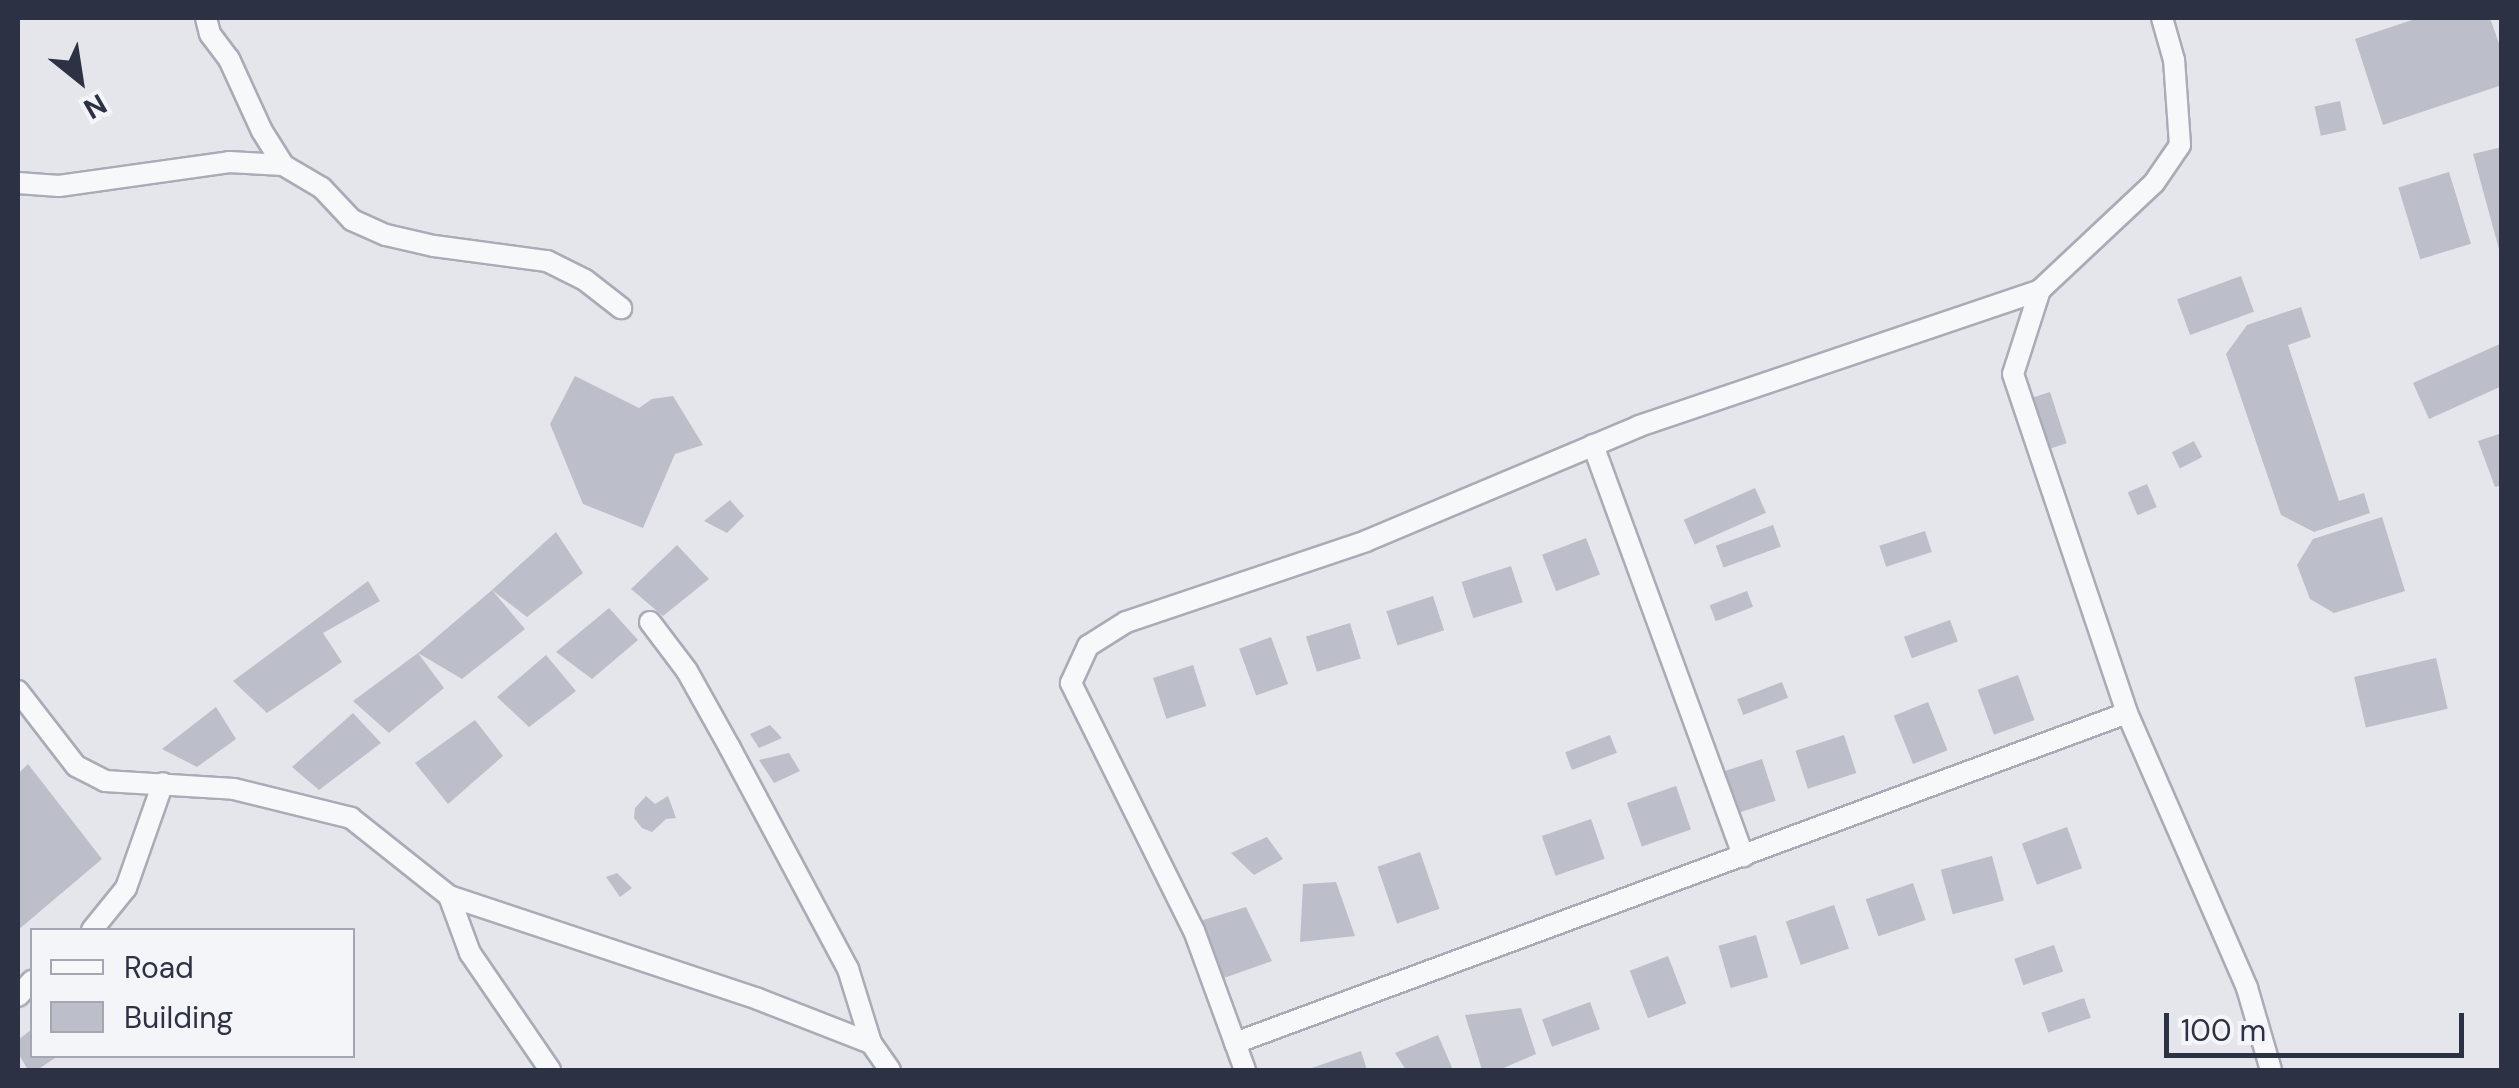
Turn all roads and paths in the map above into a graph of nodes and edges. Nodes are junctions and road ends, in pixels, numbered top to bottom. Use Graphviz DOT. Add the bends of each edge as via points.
graph roads {
  1 [pos="206,18"];
  2 [pos="2162,18"];
  3 [pos="284,165"];
  4 [pos="18,184"];
  5 [pos="2040,290"];
  6 [pos="621,308"];
  7 [pos="1593,445"];
  8 [pos="650,622"];
  9 [pos="18,690"];
  10 [pos="2126,712"];
  11 [pos="164,783"];
  12 [pos="1743,856"];
  13 [pos="449,896"];
  14 [pos="94,928"];
  15 [pos="871,1042"];
  16 [pos="1235,1043"];
  17 [pos="550,1070"];
  18 [pos="890,1070"];
  19 [pos="1245,1070"];
  20 [pos="2271,1070"];
  1 -- 3 [label="street"];
  2 -- 5 [label="street" via="2174,60 2180,145 2154,182"];
  3 -- 4 [label="street" via="229,162 59,186"];
  3 -- 6 [label="street" via="322,188 352,220 386,235 547,261"];
  5 -- 7 [label="street"];
  5 -- 10 [label="street" via="2013,374"];
  7 -- 12 [label="street"];
  7 -- 16 [label="street" via="1366,541 1126,622 1088,646 1071,683 1194,931"];
  8 -- 15 [label="street" via="687,671 848,969"];
  9 -- 11 [label="street" via="76,766 106,781"];
  10 -- 12 [label="street"];
  10 -- 20 [label="street" via="2247,988"];
  11 -- 13 [label="street" via="234,789 351,818"];
  11 -- 14 [label="street" via="126,888"];
  12 -- 16 [label="street"];
  13 -- 15 [label="street"];
  13 -- 17 [label="street" via="470,952"];
  15 -- 18 [label="street"];
  16 -- 19 [label="street"];
}
